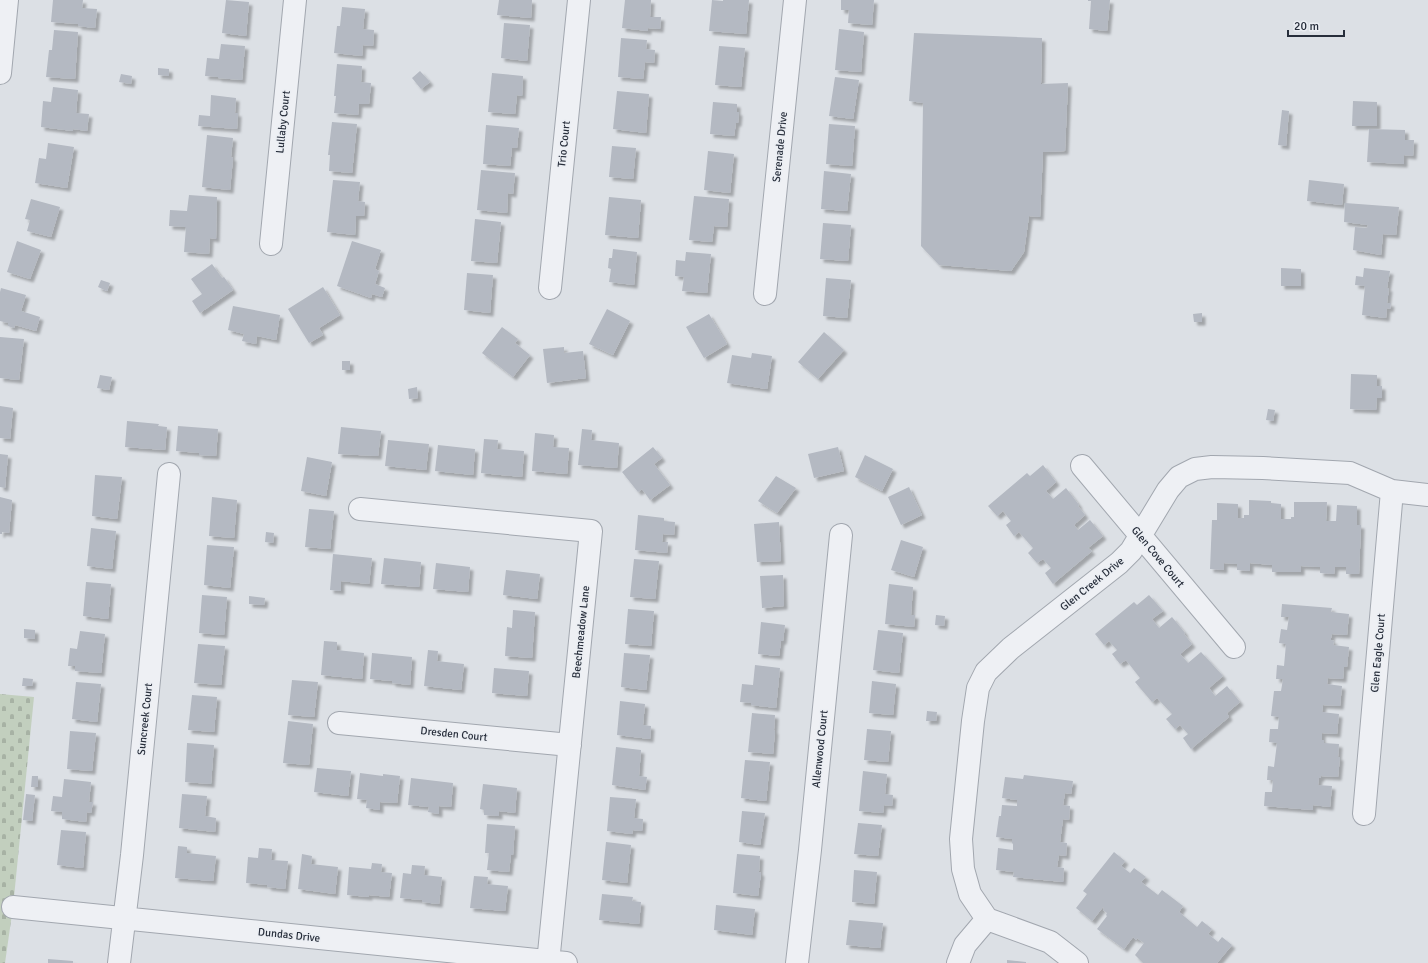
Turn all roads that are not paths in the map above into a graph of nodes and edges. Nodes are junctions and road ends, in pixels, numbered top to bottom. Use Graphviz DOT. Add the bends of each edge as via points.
graph roads {
  1 [pos="7,0"];
  2 [pos="295,0"];
  3 [pos="579,0"];
  4 [pos="795,0"];
  5 [pos="0,73"];
  6 [pos="271,244"];
  7 [pos="550,288"];
  8 [pos="765,294"];
  9 [pos="1082,466"];
  10 [pos="169,474"];
  11 [pos="1392,491"];
  12 [pos="1428,494"];
  13 [pos="360,509"];
  14 [pos="841,535"];
  15 [pos="1140,536"];
  16 [pos="1234,647"];
  17 [pos="339,723"];
  18 [pos="570,745"];
  19 [pos="1364,814"];
  20 [pos="13,907"];
  21 [pos="124,918"];
  22 [pos="988,919"];
  23 [pos="554,962"];
  24 [pos="119,963"];
  25 [pos="797,963"];
  26 [pos="958,963"];
  27 [pos="1077,963"];
  1 -- 5 [label="street"];
  2 -- 6 [label="street, Lullaby Court"];
  3 -- 7 [label="street, Trio Court"];
  4 -- 8 [label="street, Serenade Drive"];
  9 -- 15 [label="street, Glen Cove Court"];
  10 -- 21 [label="street, Suncreek Court"];
  11 -- 12 [label="street, Glen Creek Drive"];
  11 -- 15 [label="street, Glen Creek Drive" via="1350,473 1263,468 1195,469 1179,477 1168,490"];
  11 -- 19 [label="street, Glen Eagle Court"];
  13 -- 18 [label="street, Beechmeadow Lane" via="591,531"];
  14 -- 25 [label="street, Allenwood Court"];
  15 -- 16 [label="street, Glen Cove Court"];
  15 -- 22 [label="street, Glen Creek Drive" via="1131,551 1119,563 1011,648 986,672 978,688 961,839 963,869 970,894"];
  17 -- 18 [label="street, Dresden Court"];
  18 -- 23 [label="street, Beechmeadow Lane"];
  20 -- 21 [label="street, Dundas Drive"];
  21 -- 23 [label="street, Dundas Drive"];
  21 -- 24 [label="street, Suncreek Court"];
  22 -- 26 [label="street" via="965,945"];
  22 -- 27 [label="street" via="1050,942"];
}
